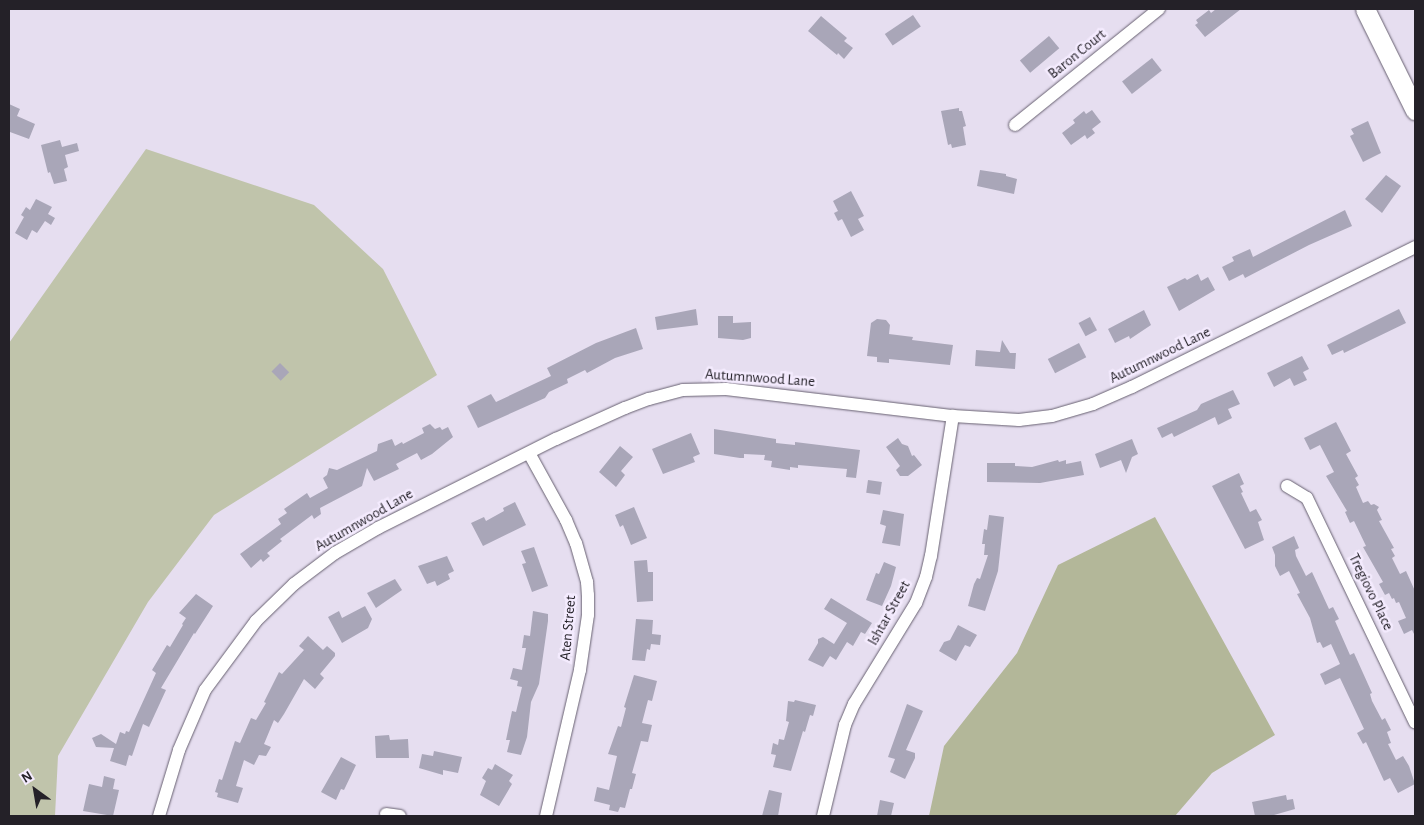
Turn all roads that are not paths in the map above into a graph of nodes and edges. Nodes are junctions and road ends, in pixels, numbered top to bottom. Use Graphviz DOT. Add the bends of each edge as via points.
graph roads {
  1 [pos="1159,9"];
  2 [pos="1365,9"];
  3 [pos="1415,110"];
  4 [pos="1015,124"];
  5 [pos="1415,247"];
  6 [pos="953,416"];
  7 [pos="529,452"];
  8 [pos="1288,486"];
  9 [pos="1415,722"];
  10 [pos="386,814"];
  11 [pos="159,816"];
  12 [pos="400,816"];
  13 [pos="546,816"];
  14 [pos="823,816"];
  1 -- 4 [label="street, Baron Court"];
  2 -- 3 [label="main road"];
  5 -- 6 [label="street, Autumnwood Lane" via="1093,404 1052,416 1018,420"];
  6 -- 7 [label="street, Autumnwood Lane" via="749,390 683,390 625,408"];
  6 -- 14 [label="street, Ishtar Street" via="926,577 916,603 854,704 845,726"];
  7 -- 11 [label="street, Autumnwood Lane" via="348,545 277,600 256,621 205,690 178,750"];
  7 -- 13 [label="street, Aten Street" via="576,543 588,596 580,670"];
  8 -- 9 [label="street, Tregiovo Place" via="1308,498"];
  10 -- 12 [label="street"];
}
